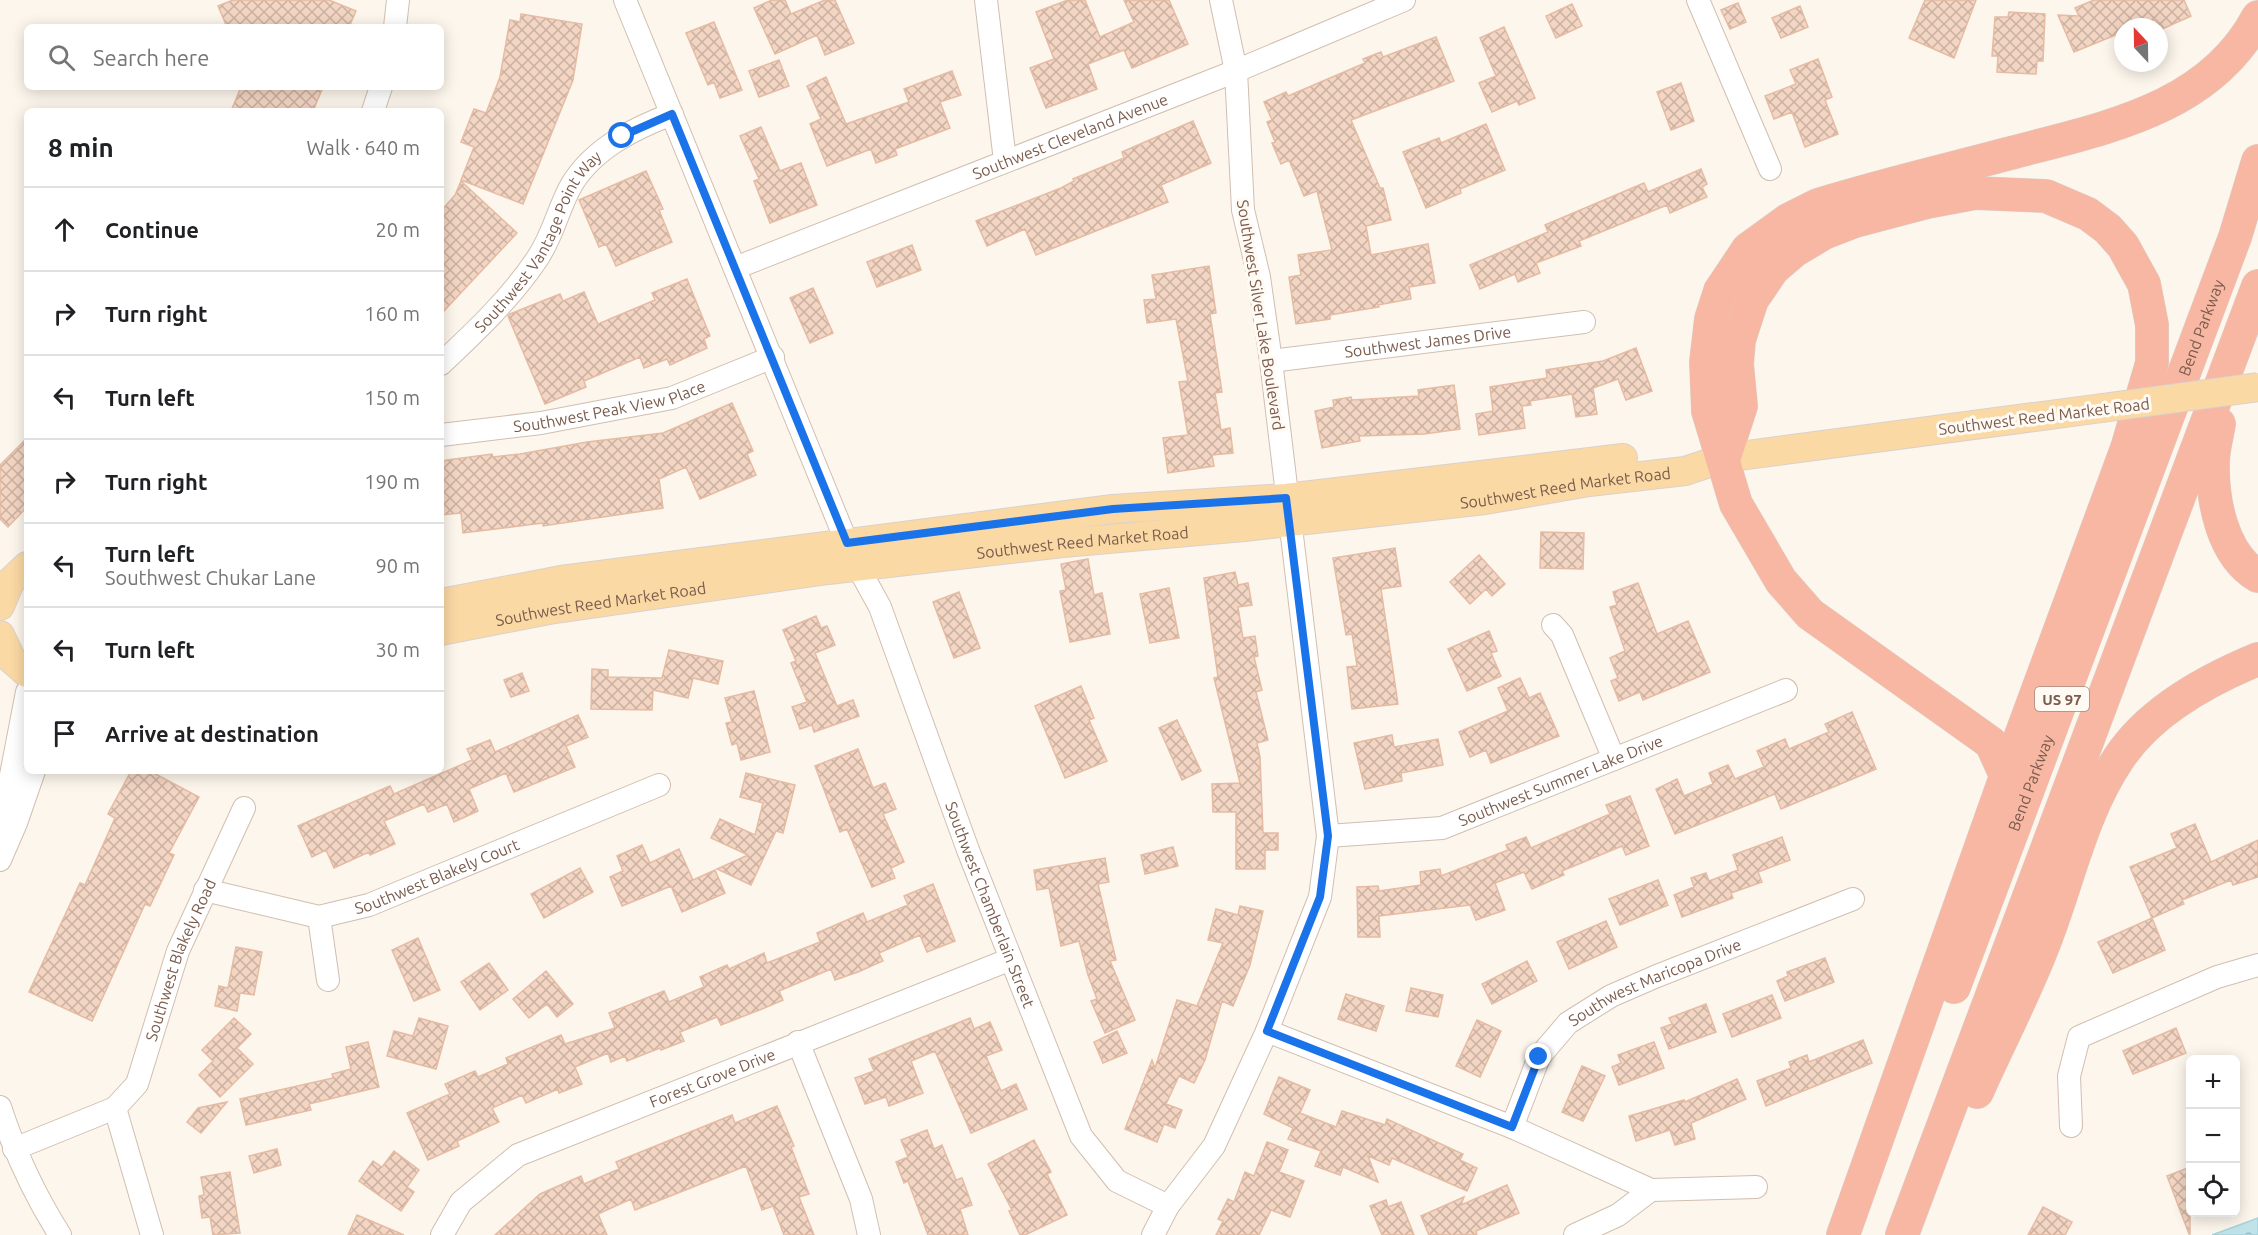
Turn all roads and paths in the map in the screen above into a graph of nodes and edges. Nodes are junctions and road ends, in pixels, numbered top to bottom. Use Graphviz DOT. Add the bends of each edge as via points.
graph roads {
  1 [pos="398,0"];
  2 [pos="986,0"];
  3 [pos="1221,0"];
  4 [pos="1404,0"];
  5 [pos="1698,0"];
  6 [pos="631,2"];
  7 [pos="2258,17"];
  8 [pos="395,24"];
  9 [pos="1236,71"];
  10 [pos="380,90"];
  11 [pos="374,108"];
  12 [pos="672,114"];
  13 [pos="1005,161"];
  14 [pos="2258,161"];
  15 [pos="1770,169"];
  16 [pos="735,268"];
  17 [pos="2258,286"];
  18 [pos="1584,322"];
  19 [pos="2235,342"];
  20 [pos="772,357"];
  21 [pos="444,361"];
  22 [pos="1270,361"];
  23 [pos="2258,387"];
  24 [pos="444,435"];
  25 [pos="1724,458"];
  26 [pos="1288,510"];
  27 [pos="852,555"];
  28 [pos="2258,576"];
  29 [pos="444,602"];
  30 [pos="1553,625"];
  31 [pos="444,631"];
  32 [pos="2258,659"];
  33 [pos="15,665"];
  34 [pos="1786,690"];
  35 [pos="1614,759"];
  36 [pos="33,774"];
  37 [pos="2006,776"];
  38 [pos="659,784"];
  39 [pos="244,808"];
  40 [pos="0,832"];
  41 [pos="1328,836"];
  42 [pos="0,860"];
  43 [pos="205,890"];
  44 [pos="1853,899"];
  45 [pos="319,917"];
  46 [pos="1011,959"];
  47 [pos="2258,965"];
  48 [pos="328,980"];
  49 [pos="1267,1031"];
  50 [pos="798,1042"];
  51 [pos="0,1107"];
  52 [pos="115,1108"];
  53 [pos="2071,1126"];
  54 [pos="1512,1127"];
  55 [pos="14,1149"];
  56 [pos="1756,1187"];
  57 [pos="1651,1190"];
  58 [pos="1168,1206"];
  59 [pos="60,1235"];
  60 [pos="152,1235"];
  61 [pos="442,1235"];
  62 [pos="869,1235"];
  63 [pos="1153,1235"];
  64 [pos="1575,1235"];
  65 [pos="1844,1235"];
  66 [pos="1860,1235"];
  67 [pos="1902,1235"];
  68 [pos="1911,1235"];
  1 -- 8 [label="street"];
  2 -- 13 [label="street"];
  3 -- 9 [label="street, Southwest Silver Lake Boulevard"];
  4 -- 9 [label="street, Southwest Cleveland Avenue"];
  5 -- 15 [label="street"];
  6 -- 12 [label="street, Southwest Chamberlain Street"];
  7 -- 25 [label="highway" via="2220,68 2198,86 2145,114 1829,202 1788,220 1762,237 1736,265 1720,291 1711,319 1706,362 1708,411"];
  9 -- 13 [label="street, Southwest Cleveland Avenue"];
  9 -- 22 [label="street, Southwest Silver Lake Boulevard" via="1244,210 1259,277"];
  10 -- 11 [label="street"];
  12 -- 16 [label="street, Southwest Chamberlain Street"];
  12 -- 21 [label="street, Southwest Vantage Point Way" via="622,136 594,159 572,184 553,234 536,260 497,310"];
  13 -- 16 [label="street, Southwest Cleveland Avenue"];
  14 -- 66 [label="highway, Bend Parkway / US 97" via="2235,237"];
  16 -- 20 [label="street, Southwest Chamberlain Street"];
  17 -- 19 [label="highway, US 97"];
  18 -- 22 [label="street, Southwest James Drive"];
  19 -- 28 [label="highway" via="2212,460 2217,509 2233,549"];
  19 -- 67 [label="highway, US 97"];
  20 -- 24 [label="street, Southwest Peak View Place" via="672,398 541,423"];
  20 -- 27 [label="street, Southwest Chamberlain Street"];
  22 -- 26 [label="street, Southwest Silver Lake Boulevard"];
  23 -- 25 [label="main road, Southwest Reed Market Road, bridge"];
  25 -- 26 [label="main road, Southwest Reed Market Road" via="1683,452"];
  25 -- 37 [label="highway" via="1736,504 1781,581 1810,614 1991,743"];
  25 -- 37 [label="highway" via="1742,406 1737,364 1739,340 1752,300 1773,268 1824,233 1855,221 1975,193 2046,196 2088,214 2108,229 2123,246 2144,284 2152,325 2152,363 2127,448"];
  26 -- 27 [label="main road, Southwest Reed Market Road" via="1113,509"];
  26 -- 41 [label="street, Southwest Silver Lake Boulevard"];
  27 -- 29 [label="main road, Southwest Reed Market Road" via="561,580"];
  27 -- 31 [label="main road, Southwest Reed Market Road"];
  27 -- 46 [label="street, Southwest Chamberlain Street" via="880,607"];
  30 -- 35 [label="street" via="1562,635"];
  32 -- 68 [label="highway" via="2180,699 2145,726 2119,758 2094,805 2041,951"];
  33 -- 40 [label="street"];
  34 -- 35 [label="street, Southwest Summer Lake Drive"];
  35 -- 41 [label="street, Southwest Summer Lake Drive" via="1442,828"];
  36 -- 42 [label="street"];
  37 -- 65 [label="highway"];
  38 -- 45 [label="street, Southwest Blakely Court" via="369,905"];
  39 -- 43 [label="street, Southwest Blakely Road"];
  41 -- 49 [label="street, Southwest Silver Lake Boulevard" via="1320,897"];
  43 -- 45 [label="street, Southwest Blakely Court"];
  43 -- 52 [label="street, Southwest Blakely Road" via="178,951 138,1084"];
  44 -- 54 [label="street, Southwest Maricopa Drive" via="1611,996 1568,1023 1539,1057"];
  45 -- 48 [label="street"];
  46 -- 50 [label="street, Forest Grove Drive"];
  46 -- 58 [label="street, Southwest Chamberlain Street" via="1081,1136 1117,1181"];
  47 -- 53 [label="street" via="2217,977 2079,1037 2069,1076"];
  49 -- 54 [label="street"];
  49 -- 58 [label="street, Southwest Silver Lake Boulevard" via="1214,1146"];
  50 -- 61 [label="street, Forest Grove Drive" via="518,1155 461,1202"];
  50 -- 62 [label="street" via="861,1199"];
  51 -- 55 [label="street"];
  52 -- 55 [label="street, Southwest Blakely Road"];
  52 -- 60 [label="street"];
  54 -- 57 [label="street"];
  55 -- 59 [label="street"];
  56 -- 57 [label="street"];
  57 -- 64 [label="street" via="1618,1215"];
  58 -- 63 [label="street, Southwest Silver Lake Boulevard"];
}
